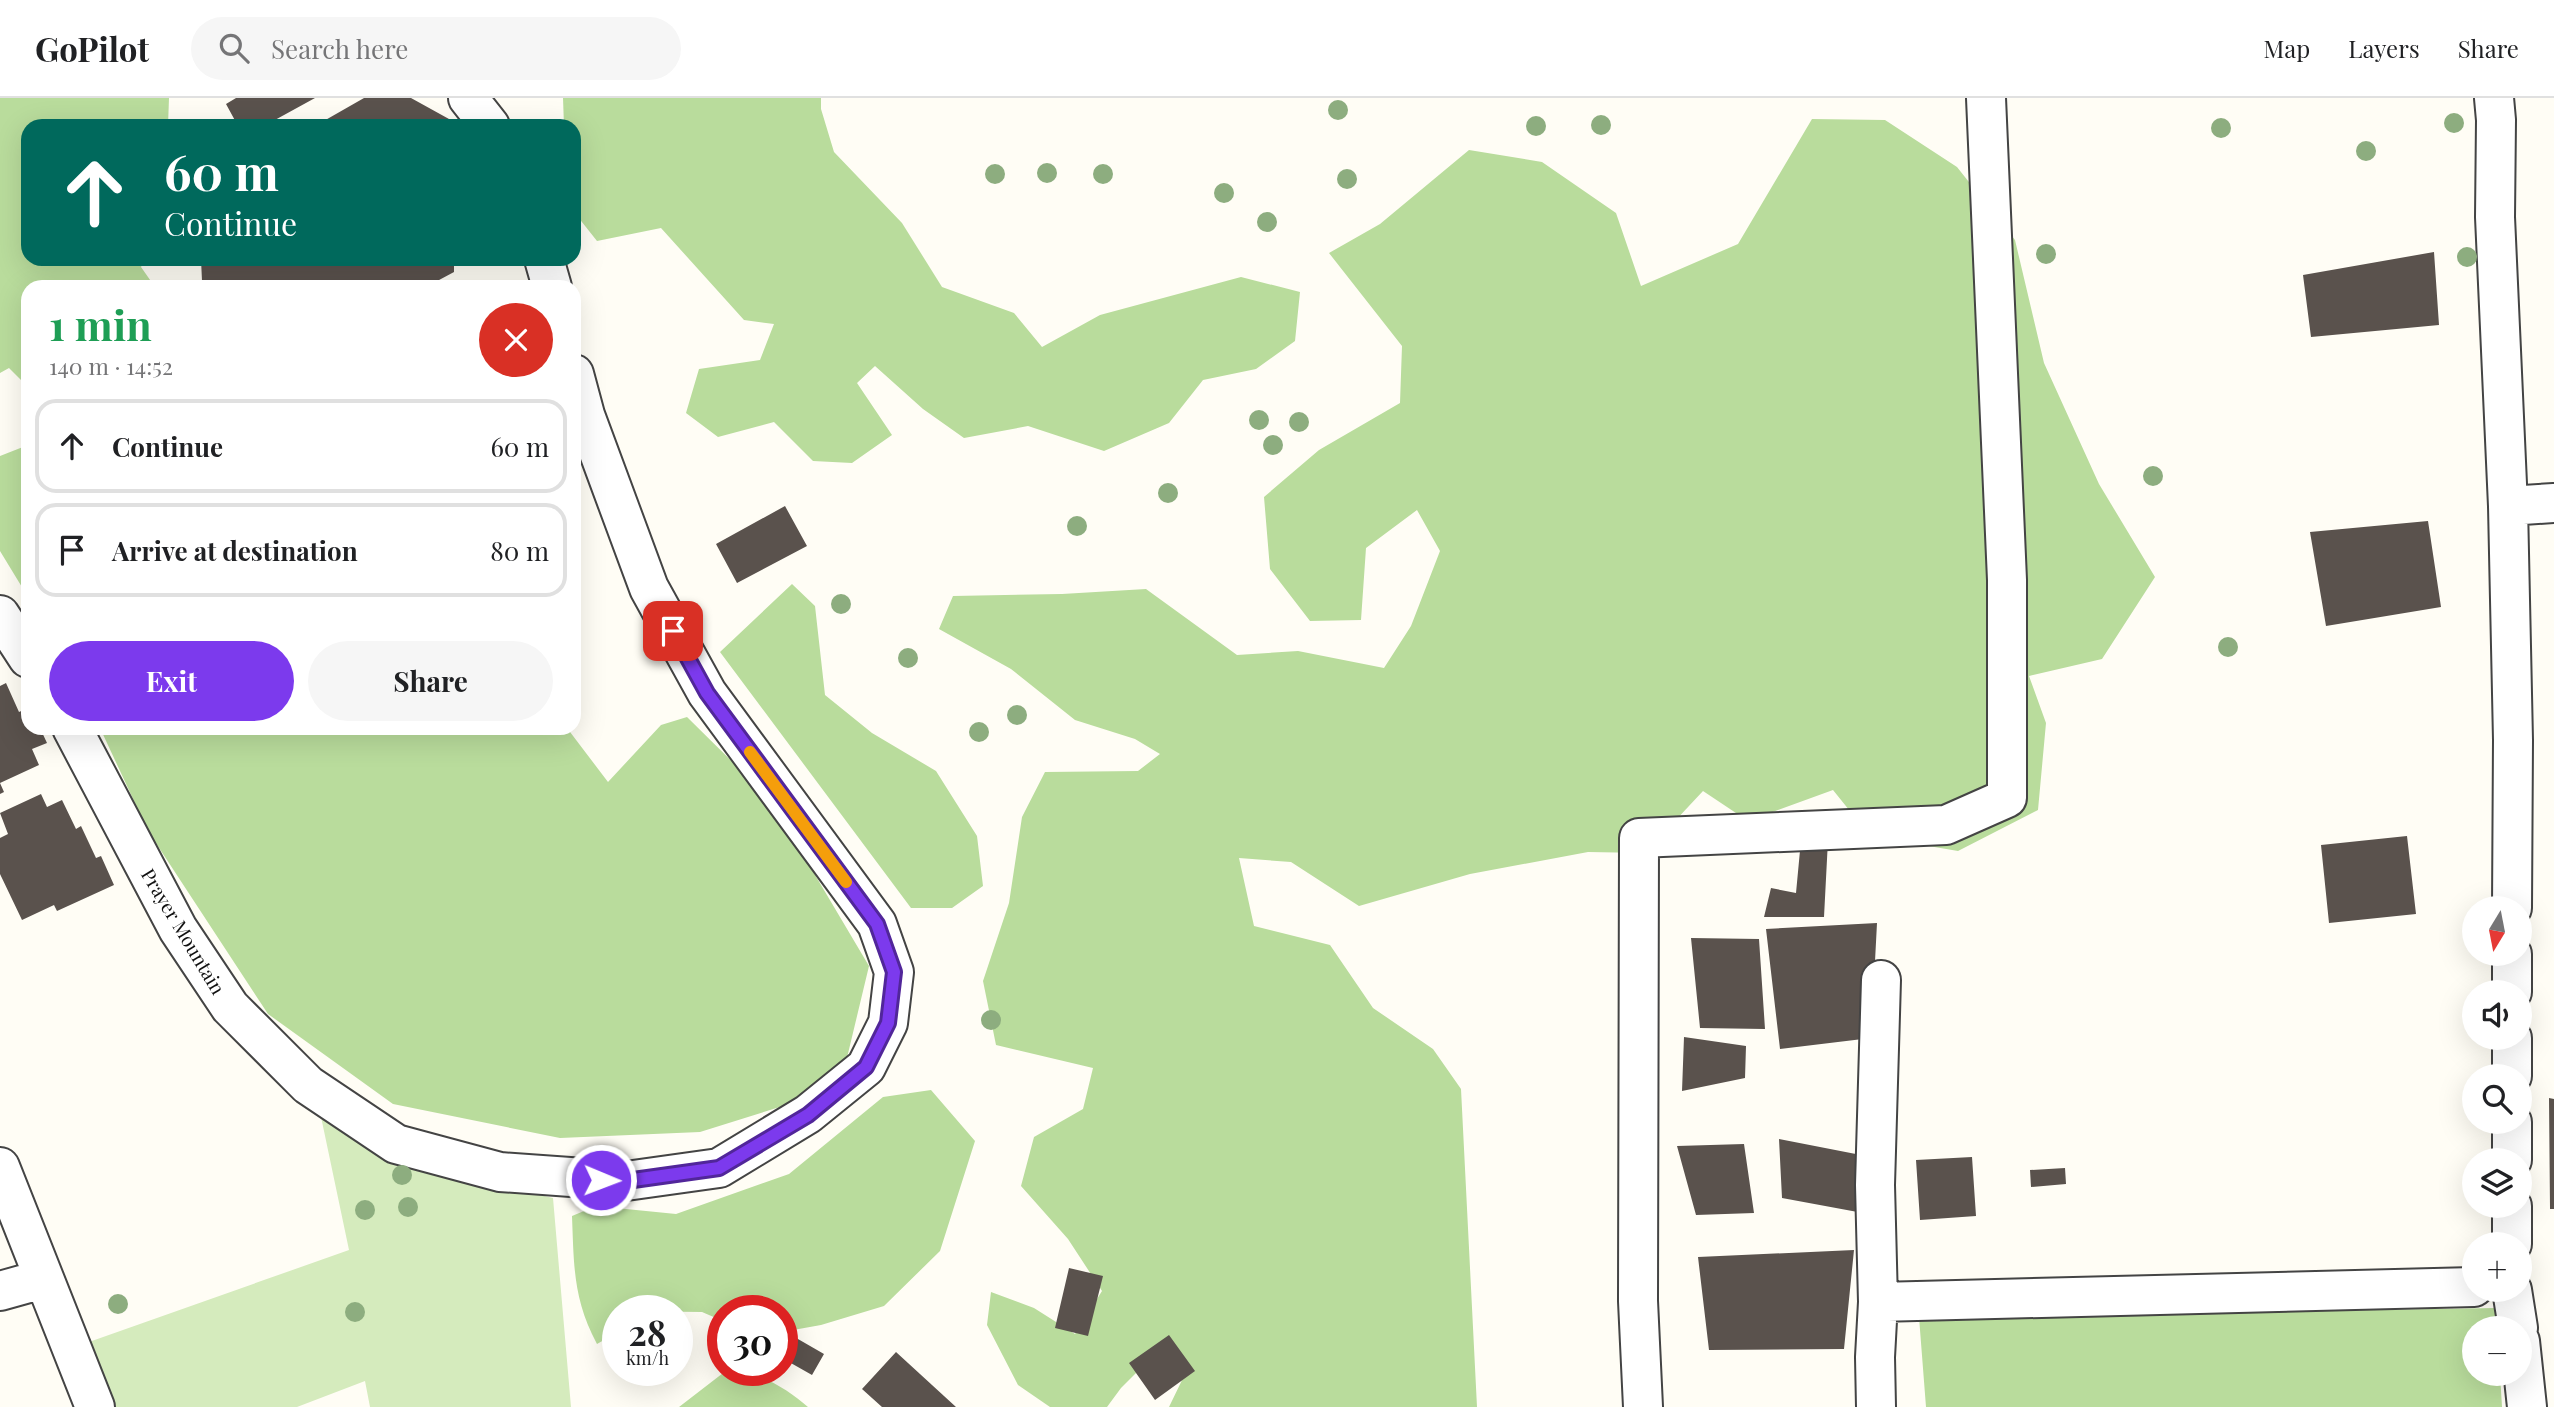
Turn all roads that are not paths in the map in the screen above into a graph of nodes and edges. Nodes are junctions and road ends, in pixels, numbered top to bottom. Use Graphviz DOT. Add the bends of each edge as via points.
graph roads {
  1 [pos="468,98"];
  2 [pos="1986,98"];
  3 [pos="2494,98"];
  4 [pos="484,119"];
  5 [pos="581,400"];
  6 [pos="2554,503"];
  7 [pos="2508,506"];
  8 [pos="0,615"];
  9 [pos="21,647"];
  10 [pos="76,735"];
  11 [pos="2512,896"];
  12 [pos="1881,980"];
  13 [pos="0,1167"];
  14 [pos="43,1279"];
  15 [pos="2462,1287"];
  16 [pos="0,1291"];
  17 [pos="1878,1302"];
  18 [pos="95,1407"];
  19 [pos="1643,1407"];
  20 [pos="1876,1407"];
  1 -- 4 [label="street"];
  2 -- 19 [label="street" via="2007,580 2007,798 1946,824 1639,838"];
  3 -- 7 [label="street"];
  5 -- 10 [label="street, Prayer Mountain" via="649,588 707,693 877,924 894,972 888,1023 866,1067 808,1115 719,1168 626,1181 500,1172 396,1144 308,1086 230,1007 178,929"];
  6 -- 7 [label="street"];
  7 -- 11 [label="street"];
  8 -- 9 [label="street"];
  12 -- 17 [label="street" via="1875,1185"];
  13 -- 14 [label="street"];
  14 -- 16 [label="street"];
  14 -- 18 [label="street"];
  15 -- 17 [label="street"];
  17 -- 20 [label="street"];
}
